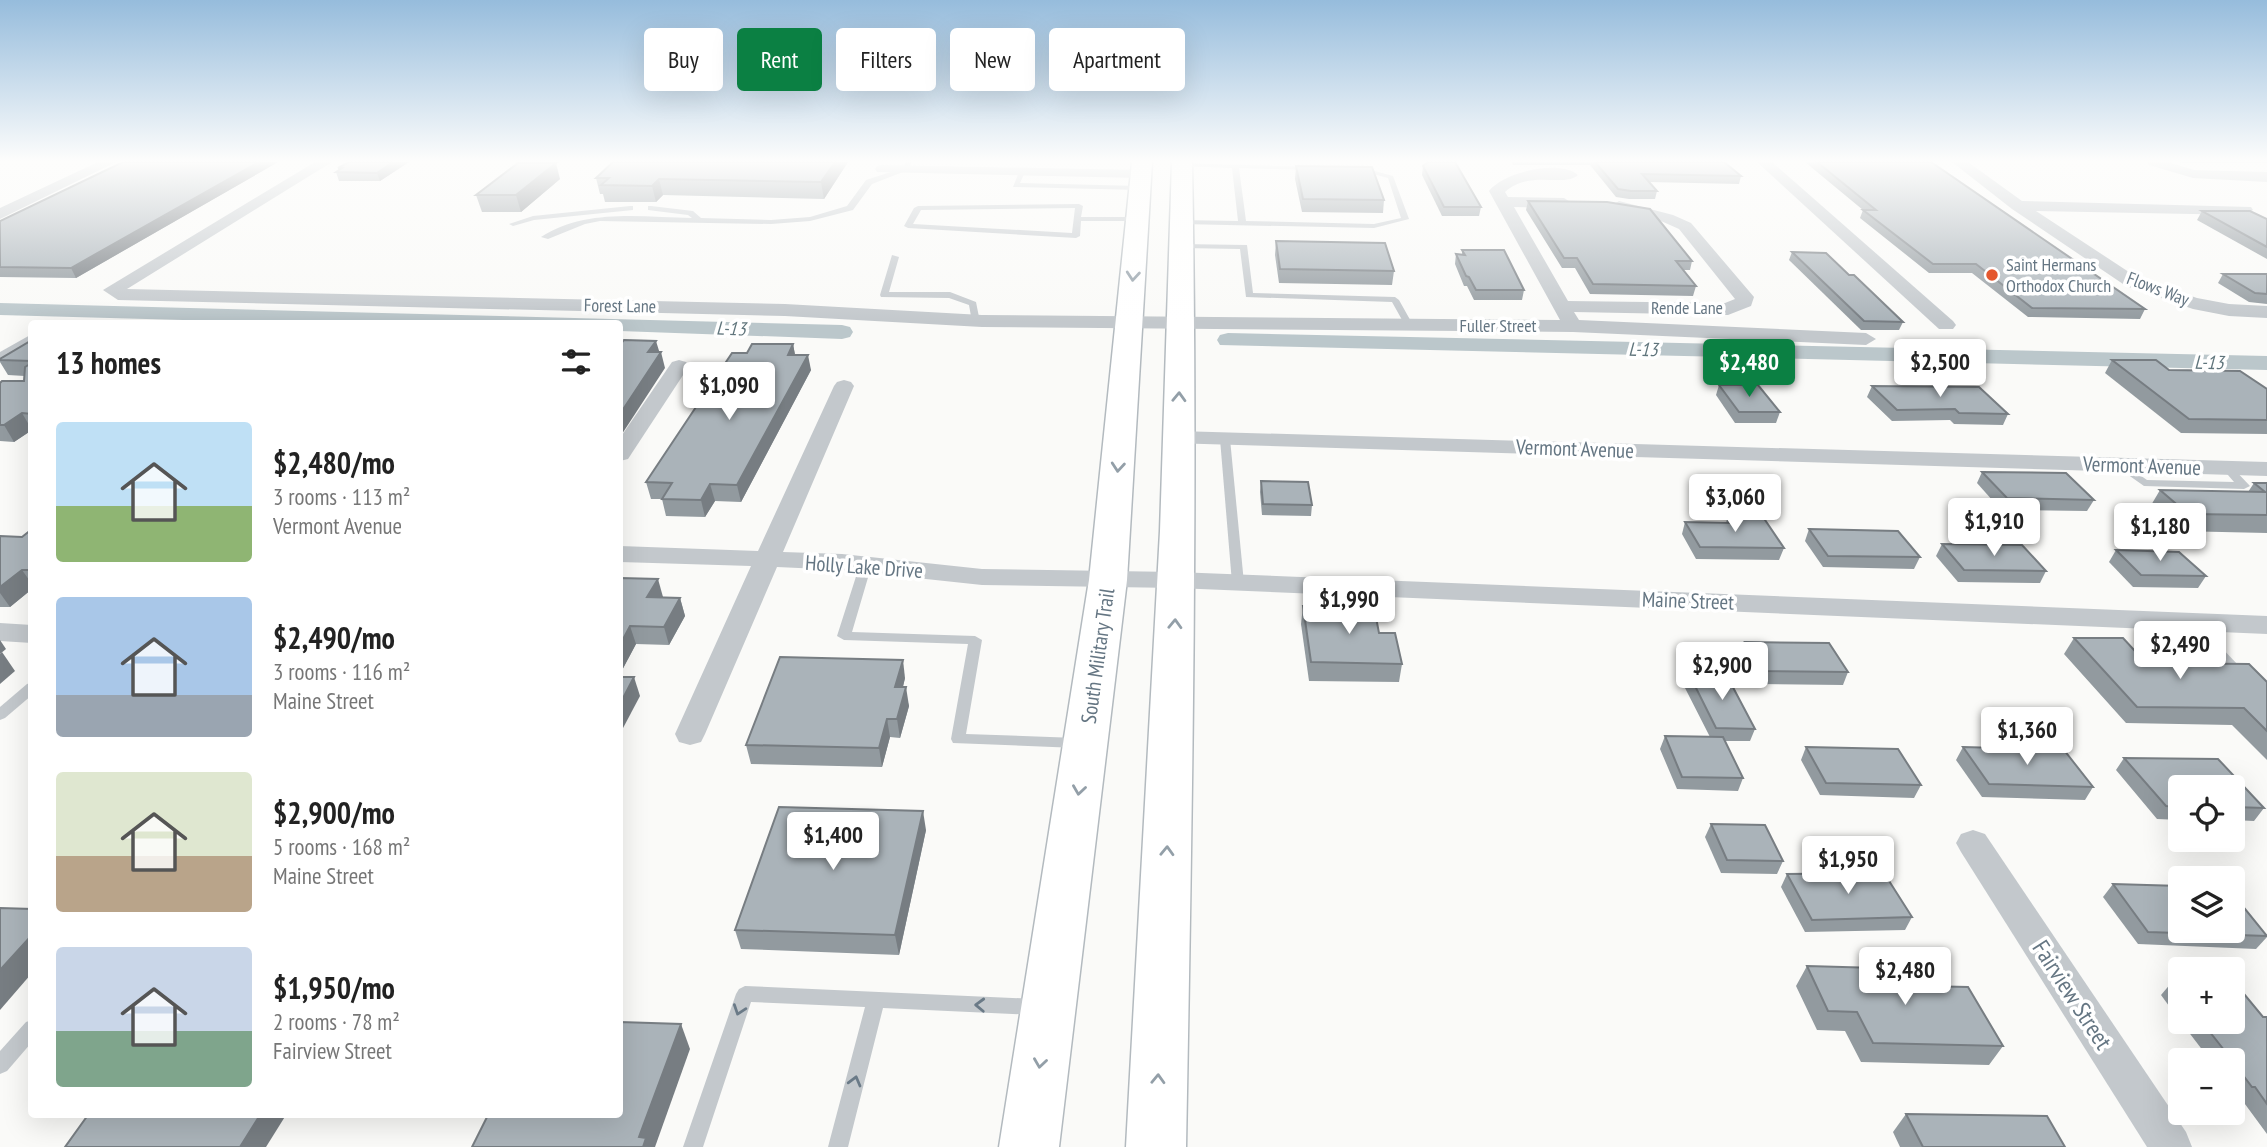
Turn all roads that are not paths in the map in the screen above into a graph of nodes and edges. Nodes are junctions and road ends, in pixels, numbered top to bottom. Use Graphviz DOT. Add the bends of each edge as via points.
graph roads {
  1 [pos="236,216"];
  2 [pos="557,216"];
  3 [pos="693,216"];
  4 [pos="823,216"];
  5 [pos="914,216"];
  6 [pos="1078,216"];
  7 [pos="1138,216"];
  8 [pos="1182,216"];
  9 [pos="1241,216"];
  10 [pos="1404,216"];
  11 [pos="1511,216"];
  12 [pos="1654,216"];
  13 [pos="1824,216"];
  14 [pos="2032,216"];
  15 [pos="1077,219"];
  16 [pos="1138,219"];
  17 [pos="701,221"];
  18 [pos="1242,223"];
  19 [pos="513,224"];
  20 [pos="1182,234"];
  21 [pos="545,237"];
  22 [pos="895,257"];
  23 [pos="1562,306"];
  24 [pos="2267,312"];
  25 [pos="976,322"];
  26 [pos="1946,324"];
  27 [pos="1129,325"];
  28 [pos="1182,325"];
  29 [pos="1409,326"];
  30 [pos="1573,326"];
  31 [pos="28,339"];
  32 [pos="1866,339"];
  33 [pos="0,356"];
  34 [pos="679,366"];
  35 [pos="844,386"];
  36 [pos="1178,438"];
  37 [pos="1225,439"];
  38 [pos="623,450"];
  39 [pos="2267,469"];
  40 [pos="623,554"];
  41 [pos="767,561"];
  42 [pos="866,564"];
  43 [pos="1108,580"];
  44 [pos="1176,580"];
  45 [pos="1238,583"];
  46 [pos="2189,622"];
  47 [pos="2267,625"];
  48 [pos="0,632"];
  49 [pos="28,634"];
  50 [pos="2235,670"];
  51 [pos="28,690"];
  52 [pos="0,715"];
  53 [pos="690,734"];
  54 [pos="1086,743"];
  55 [pos="1973,843"];
  56 [pos="876,1000"];
  57 [pos="1048,1008"];
  58 [pos="28,1033"];
  59 [pos="0,1065"];
  60 [pos="693,1147"];
  61 [pos="838,1147"];
  62 [pos="1029,1147"];
  63 [pos="1156,1147"];
  64 [pos="2171,1147"];
  1 -- 25 [label="street, Forest Lane" via="113,290 117,294 785,310"];
  2 -- 19 [label="lane"];
  3 -- 17 [label="lane"];
  4 -- 17 [label="lane" via="771,222"];
  5 -- 15 [label="lane" via="908,226 1076,236"];
  6 -- 15 [label="lane"];
  7 -- 16 [label="main road, South Military Trail"];
  8 -- 20 [label="main road"];
  9 -- 18 [label="lane"];
  10 -- 18 [label="lane" via="1405,219 1374,226"];
  11 -- 23 [label="street"];
  12 -- 23 [label="street, Rende Lane" via="1685,226 1745,297 1744,302 1728,309"];
  13 -- 26 [label="street"];
  14 -- 24 [label="street, Flows Way" via="2145,288 2211,307"];
  15 -- 16 [label="lane"];
  16 -- 27 [label="main road, South Military Trail, one-way"];
  17 -- 21 [label="lane" via="600,219"];
  18 -- 20 [label="lane"];
  20 -- 28 [label="main road"];
  20 -- 29 [label="lane" via="1244,247 1249,295 1395,300"];
  22 -- 25 [label="lane" via="884,295 950,295 973,304"];
  23 -- 30 [label="street"];
  25 -- 27 [label="street, Forest Lane"];
  27 -- 28 [label="street, Fuller Street"];
  27 -- 43 [label="main road, South Military Trail, one-way"];
  28 -- 29 [label="street, Fuller Street"];
  36 -- 28 [label="main road, one-way"];
  29 -- 30 [label="street, Fuller Street"];
  30 -- 32 [label="street, Fuller Street"];
  31 -- 33 [label="lane"];
  34 -- 38 [label="street"];
  35 -- 41 [label="street"];
  36 -- 37 [label="street, Vermont Avenue"];
  36 -- 44 [label="main road"];
  37 -- 39 [label="street, Vermont Avenue"];
  37 -- 45 [label="lane"];
  40 -- 41 [label="street, Holly Lake Drive"];
  41 -- 42 [label="street, Holly Lake Drive"];
  41 -- 53 [label="street"];
  42 -- 43 [label="street, Holly Lake Drive" via="982,577"];
  42 -- 54 [label="lane" via="845,636 975,640 958,739"];
  43 -- 44 [label="street, Maine Street"];
  43 -- 54 [label="main road, South Military Trail"];
  44 -- 45 [label="street, Maine Street"];
  63 -- 44 [label="main road, one-way"];
  45 -- 46 [label="street, Maine Street"];
  46 -- 47 [label="street, Maine Street"];
  46 -- 50 [label="lane"];
  48 -- 49 [label="street"];
  51 -- 52 [label="lane"];
  54 -- 57 [label="main road, South Military Trail, one-way"];
  55 -- 64 [label="street, Fairview Street"];
  57 -- 56 [label="lane, one-way"];
  56 -- 60 [label="lane, one-way" via="745,994"];
  61 -- 56 [label="lane, one-way"];
  57 -- 62 [label="main road, South Military Trail, one-way"];
  58 -- 59 [label="lane"];
}
